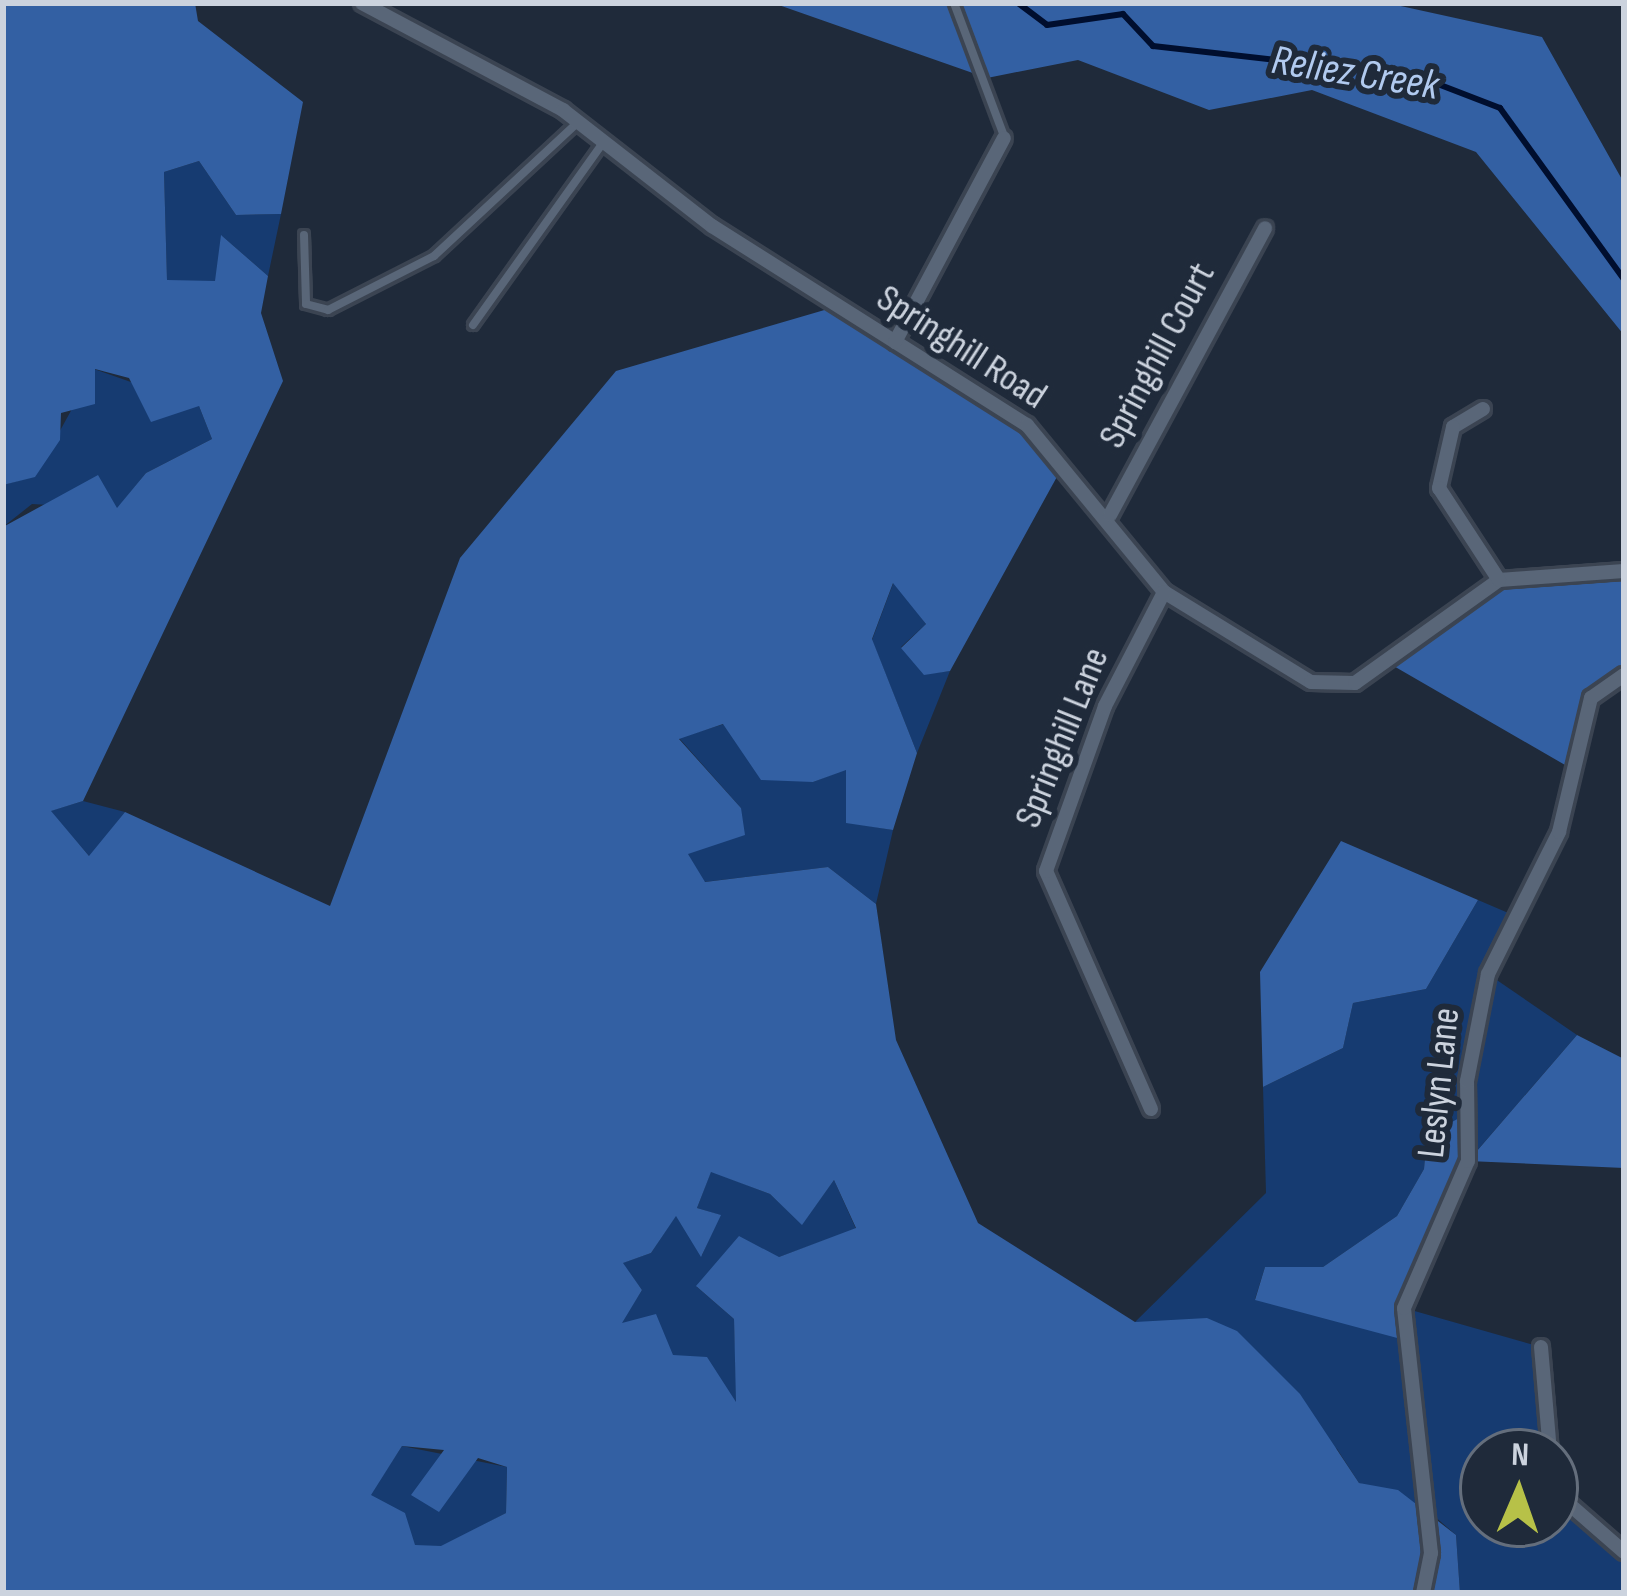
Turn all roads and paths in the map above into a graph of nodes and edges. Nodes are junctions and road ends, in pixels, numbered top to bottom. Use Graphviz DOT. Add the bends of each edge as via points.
graph roads {
  1 [pos="362,3"];
  2 [pos="954,3"];
  3 [pos="578,122"];
  4 [pos="1004,138"];
  5 [pos="604,142"];
  6 [pos="1264,228"];
  7 [pos="304,235"];
  8 [pos="473,325"];
  9 [pos="895,342"];
  10 [pos="1483,410"];
  11 [pos="1110,515"];
  12 [pos="1624,571"];
  13 [pos="1499,580"];
  14 [pos="1164,592"];
  15 [pos="1624,675"];
  16 [pos="1151,1109"];
  17 [pos="1541,1347"];
  18 [pos="1548,1428"];
  19 [pos="1579,1513"];
  20 [pos="1624,1552"];
  21 [pos="1423,1593"];
  1 -- 3 [label="street, Springhill Road"];
  2 -- 4 [label="lane"];
  3 -- 5 [label="street, Springhill Road"];
  3 -- 7 [label="lane" via="434,256 328,310 306,304"];
  4 -- 9 [label="street"];
  5 -- 8 [label="lane"];
  5 -- 9 [label="street, Springhill Road"];
  6 -- 11 [label="street, Springhill Court"];
  9 -- 11 [label="street, Springhill Road" via="1027,424"];
  10 -- 13 [label="street" via="1453,427 1438,488"];
  11 -- 14 [label="street, Springhill Road"];
  12 -- 13 [label="street, Springhill Road"];
  13 -- 14 [label="street, Springhill Road" via="1333,688"];
  14 -- 16 [label="street, Springhill Lane" via="1106,706 1046,871"];
  15 -- 21 [label="street, Leslyn Lane" via="1591,698 1559,832 1488,974 1468,1065 1468,1161 1404,1307 1431,1553"];
  17 -- 18 [label="street"];
  19 -- 20 [label="street"];
}
